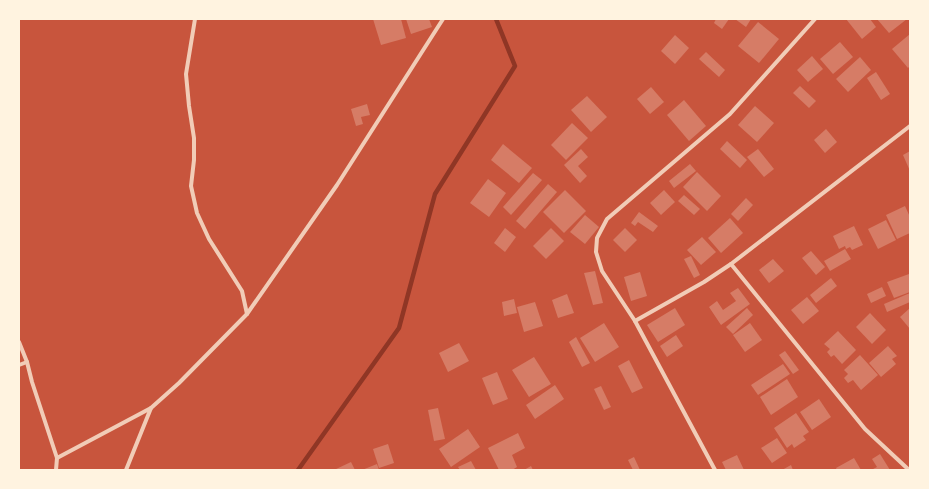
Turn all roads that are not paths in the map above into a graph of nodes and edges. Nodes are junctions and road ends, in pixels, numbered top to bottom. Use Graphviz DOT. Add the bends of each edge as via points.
graph roads {
  1 [pos="195,19"];
  2 [pos="443,19"];
  3 [pos="815,19"];
  4 [pos="910,126"];
  5 [pos="731,264"];
  6 [pos="247,314"];
  7 [pos="635,321"];
  8 [pos="19,342"];
  9 [pos="27,362"];
  10 [pos="19,365"];
  11 [pos="151,408"];
  12 [pos="56,458"];
  13 [pos="56,470"];
  14 [pos="126,470"];
  15 [pos="714,470"];
  16 [pos="909,470"];
  1 -- 6 [label="street" via="186,74 194,138 191,186 197,213 209,239 242,291"];
  2 -- 6 [label="street" via="337,185"];
  3 -- 7 [label="street" via="730,114 607,219 597,238 596,252 602,271"];
  4 -- 5 [label="street"];
  5 -- 7 [label="street"];
  5 -- 16 [label="street" via="865,429"];
  6 -- 11 [label="street"];
  7 -- 15 [label="street"];
  8 -- 9 [label="street"];
  9 -- 10 [label="street"];
  9 -- 12 [label="street"];
  11 -- 12 [label="street"];
  11 -- 14 [label="street"];
  12 -- 13 [label="street"];
}
